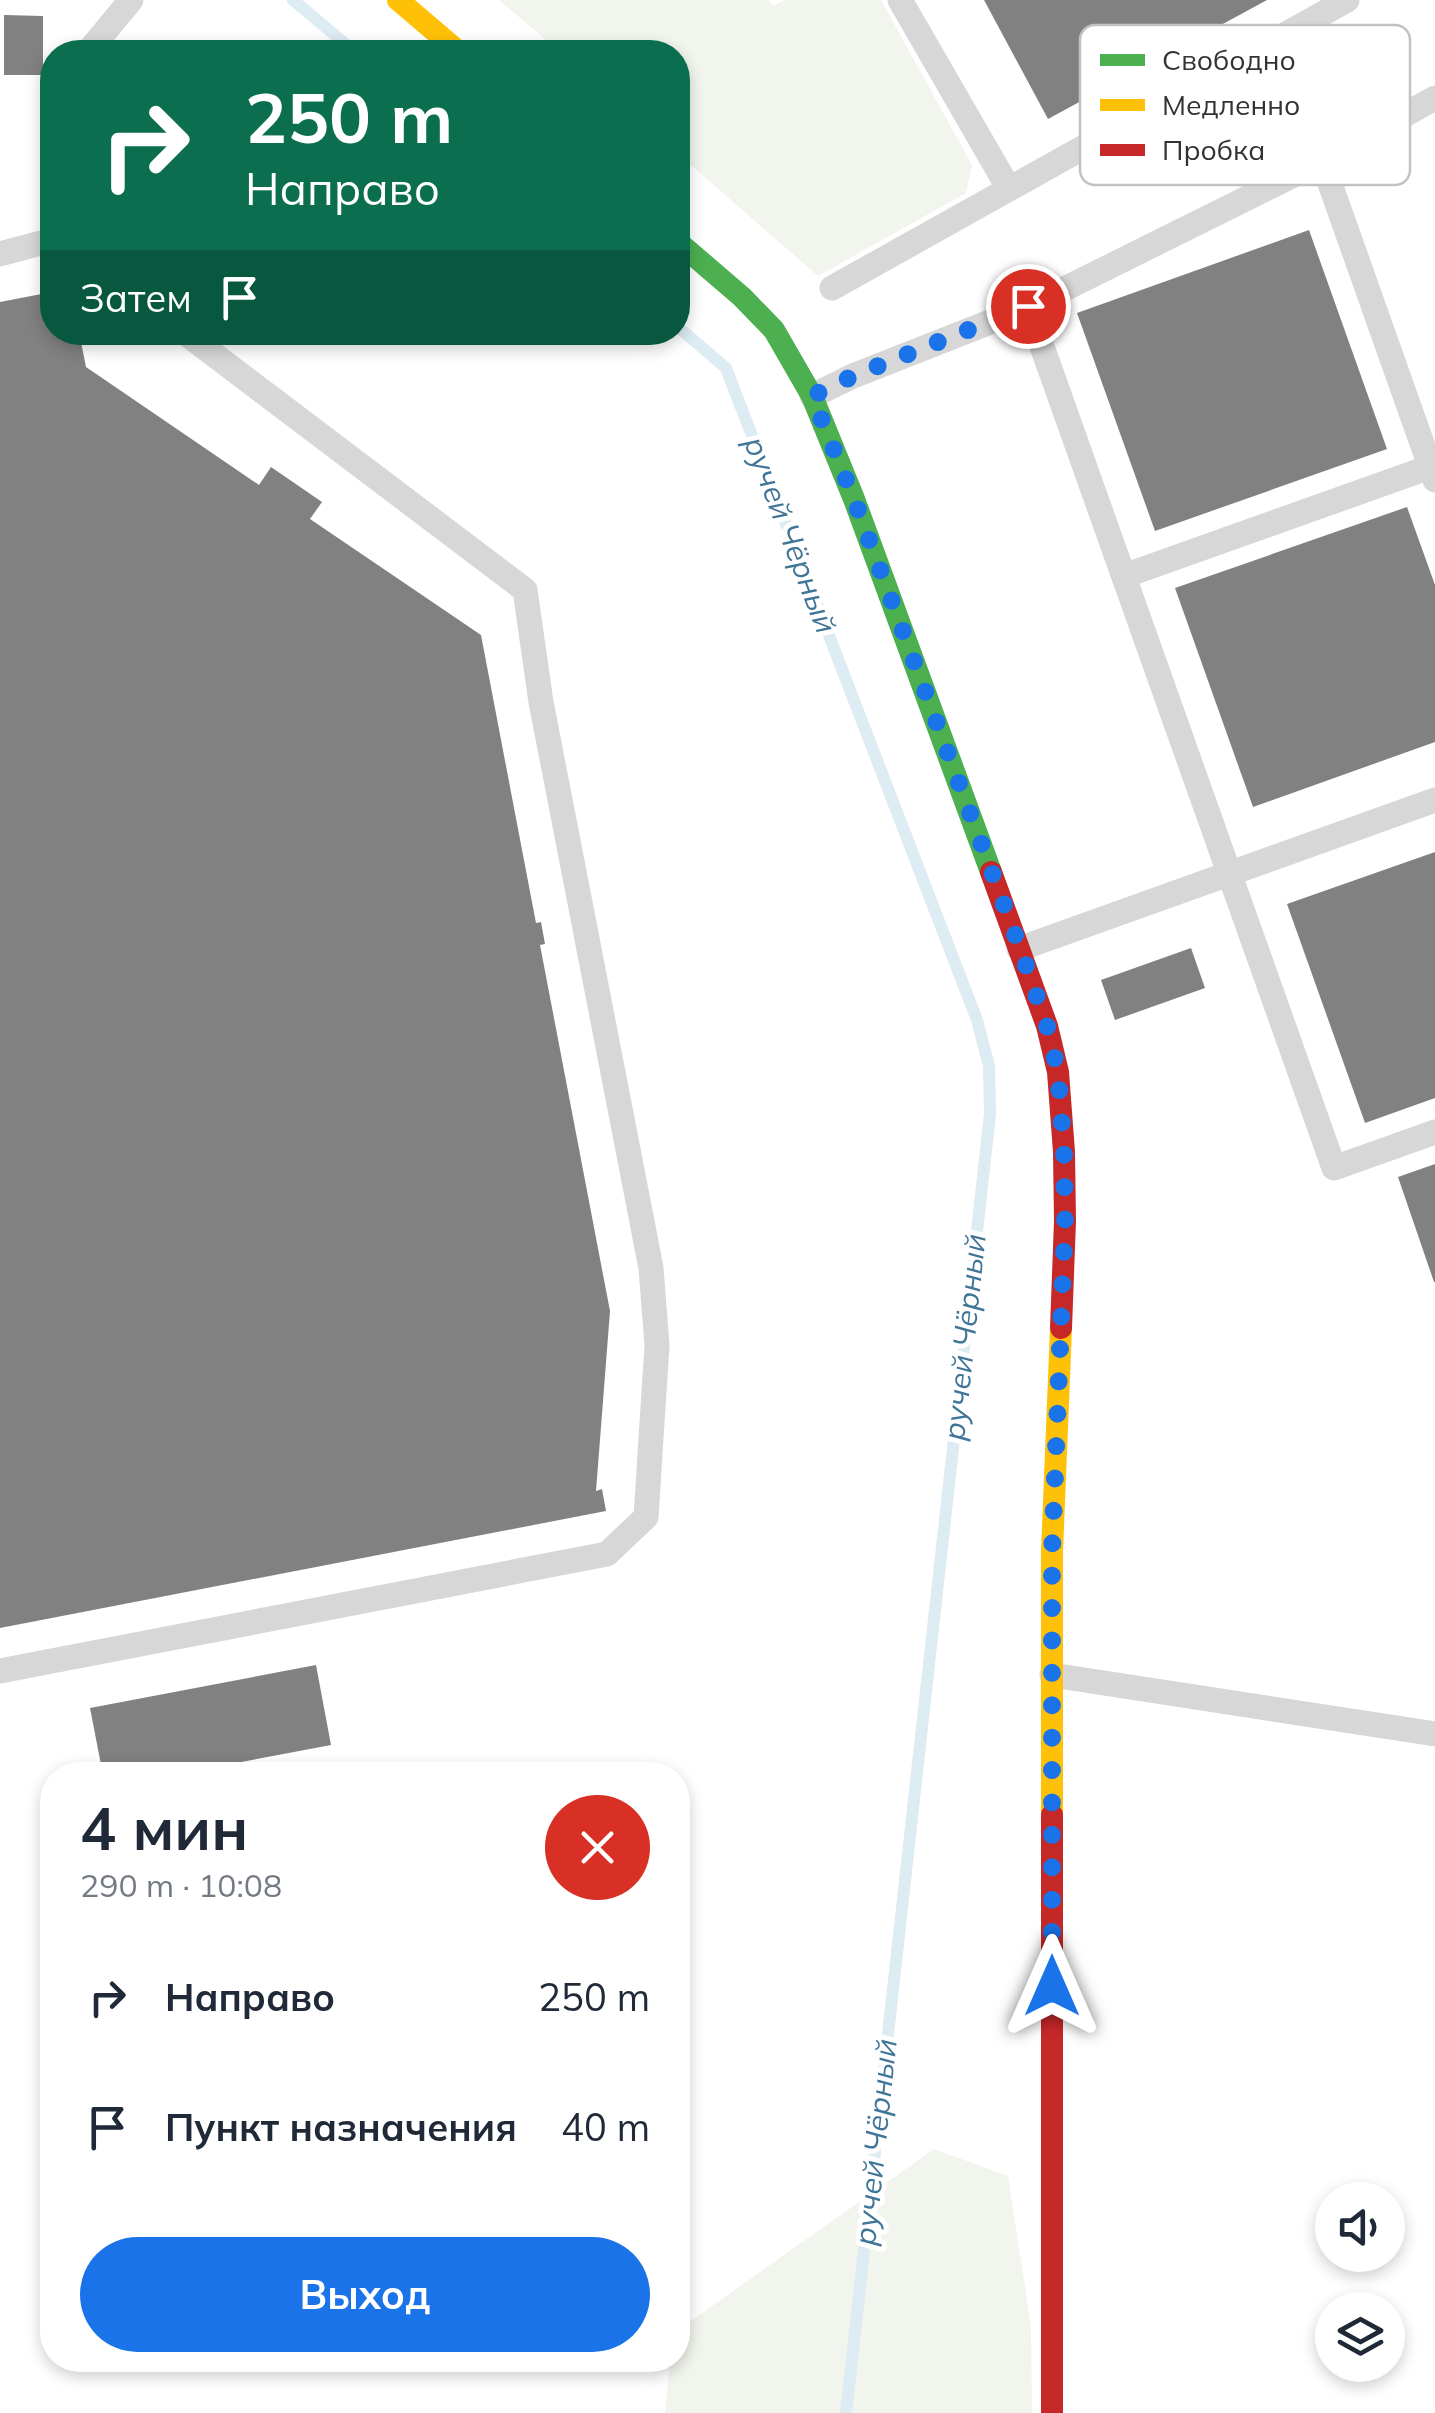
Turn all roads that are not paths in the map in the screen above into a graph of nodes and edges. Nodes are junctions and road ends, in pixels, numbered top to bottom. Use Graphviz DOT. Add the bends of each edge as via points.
graph roads {
  1 [pos="130,0"];
  2 [pos="398,0"];
  3 [pos="900,0"];
  4 [pos="1348,0"];
  5 [pos="1303,25"];
  6 [pos="98,40"];
  7 [pos="445,40"];
  8 [pos="1435,98"];
  9 [pos="1410,112"];
  10 [pos="1080,149"];
  11 [pos="1273,185"];
  12 [pos="1331,185"];
  13 [pos="1009,188"];
  14 [pos="40,243"];
  15 [pos="690,252"];
  16 [pos="0,254"];
  17 [pos="832,288"];
  18 [pos="1028,306"];
  19 [pos="201,345"];
  20 [pos="812,396"];
  21 [pos="1433,473"];
  22 [pos="1124,576"];
  23 [pos="1435,800"];
  24 [pos="1229,873"];
  25 [pos="1020,948"];
  26 [pos="1435,1132"];
  27 [pos="0,1671"];
  28 [pos="1052,1675"];
  29 [pos="1435,1734"];
  30 [pos="1052,2413"];
  1 -- 6 [label="lane"];
  2 -- 7 [label="street"];
  3 -- 13 [label="lane"];
  4 -- 5 [label="lane"];
  8 -- 9 [label="lane"];
  10 -- 13 [label="lane"];
  11 -- 18 [label="lane"];
  12 -- 21 [label="lane"];
  13 -- 17 [label="lane"];
  14 -- 16 [label="lane"];
  15 -- 20 [label="street" via="774,330"];
  18 -- 20 [label="lane"];
  18 -- 22 [label="lane"];
  19 -- 27 [label="lane" via="525,590 651,1268 656,1345 646,1517 607,1554"];
  20 -- 25 [label="street"];
  21 -- 22 [label="lane"];
  22 -- 24 [label="lane"];
  23 -- 24 [label="lane"];
  24 -- 25 [label="lane"];
  24 -- 26 [label="lane" via="1334,1168"];
  25 -- 28 [label="street" via="1058,1072 1064,1152"];
  28 -- 29 [label="lane"];
  28 -- 30 [label="street"];
}
